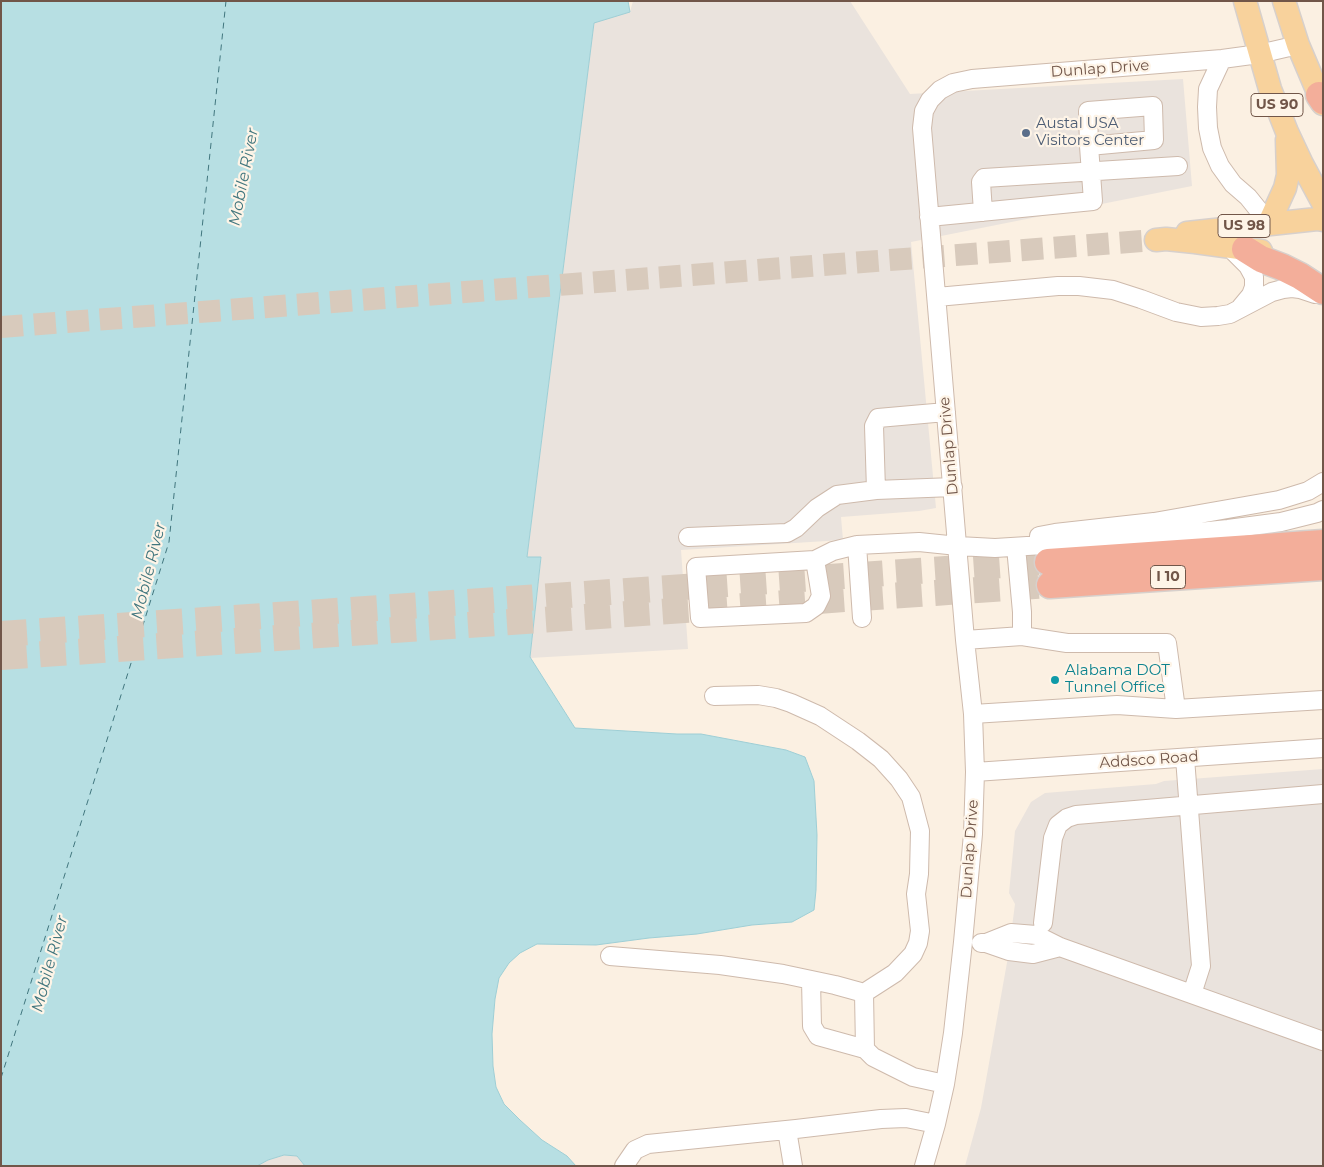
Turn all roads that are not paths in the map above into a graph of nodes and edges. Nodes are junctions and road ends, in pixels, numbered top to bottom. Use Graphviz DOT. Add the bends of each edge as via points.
graph roads {
  1 [pos="1245,1"];
  2 [pos="1284,1"];
  3 [pos="1298,45"];
  4 [pos="1259,54"];
  5 [pos="1222,59"];
  6 [pos="1321,100"];
  7 [pos="1287,132"];
  8 [pos="1089,146"];
  9 [pos="1178,166"];
  10 [pos="1091,171"];
  11 [pos="1323,203"];
  12 [pos="983,212"];
  13 [pos="929,217"];
  14 [pos="1323,220"];
  15 [pos="1269,223"];
  16 [pos="1323,230"];
  17 [pos="1195,242"];
  18 [pos="1234,247"];
  19 [pos="1323,278"];
  20 [pos="1323,291"];
  21 [pos="937,297"];
  22 [pos="1323,297"];
  23 [pos="1239,310"];
  24 [pos="946,412"];
  25 [pos="1323,482"];
  26 [pos="953,487"];
  27 [pos="876,490"];
  28 [pos="1323,510"];
  29 [pos="688,537"];
  30 [pos="1323,543"];
  31 [pos="857,545"];
  32 [pos="958,546"];
  33 [pos="1016,547"];
  34 [pos="815,560"];
  35 [pos="1323,567"];
  36 [pos="862,618"];
  37 [pos="1022,636"];
  38 [pos="965,640"];
  39 [pos="714,696"];
  40 [pos="1323,700"];
  41 [pos="1176,709"];
  42 [pos="973,714"];
  43 [pos="1323,748"];
  44 [pos="1185,758"];
  45 [pos="976,772"];
  46 [pos="1323,794"];
  47 [pos="1189,805"];
  48 [pos="1043,923"];
  49 [pos="963,942"];
  50 [pos="610,956"];
  51 [pos="811,980"];
  52 [pos="864,993"];
  53 [pos="1192,994"];
  54 [pos="1323,1041"];
  55 [pos="864,1049"];
  56 [pos="945,1084"];
  57 [pos="936,1124"];
  58 [pos="787,1130"];
  59 [pos="624,1166"];
  60 [pos="793,1166"];
  61 [pos="924,1166"];
  1 -- 4 [label="main road, US 90"];
  2 -- 3 [label="main road, US 90"];
  3 -- 4 [label="street, Dunlap Drive"];
  3 -- 6 [label="main road, US 90"];
  4 -- 5 [label="street, Dunlap Drive"];
  4 -- 7 [label="main road, US 90"];
  5 -- 13 [label="street, Dunlap Drive" via="972,79 940,90 924,111 922,128"];
  5 -- 15 [label="street" via="1208,89 1208,128 1212,148 1233,184"];
  7 -- 11 [label="main road, US 90"];
  7 -- 15 [label="main road" via="1288,175"];
  8 -- 10 [label="street"];
  9 -- 10 [label="street"];
  10 -- 12 [label="street" via="1093,201"];
  10 -- 12 [label="street" via="984,178 981,182"];
  12 -- 13 [label="street"];
  13 -- 21 [label="street, Dunlap Drive"];
  14 -- 15 [label="main road, US 98 / US 98"];
  15 -- 17 [label="main road, US 98 / US 98" via="1189,232 1161,240"];
  16 -- 17 [label="main road"];
  17 -- 18 [label="main road, US 98"];
  18 -- 19 [label="main road, US 98" via="1290,259"];
  18 -- 20 [label="highway" via="1282,267"];
  18 -- 23 [label="street" via="1232,251 1248,266 1254,278 1251,295"];
  21 -- 23 [label="street" via="1079,286 1113,290 1170,311 1196,316 1212,317"];
  21 -- 24 [label="street, Dunlap Drive"];
  22 -- 23 [label="street" via="1303,289 1288,288 1272,292"];
  24 -- 26 [label="street, Dunlap Drive"];
  24 -- 27 [label="street" via="878,418 874,426"];
  25 -- 33 [label="street" via="1308,491 1279,500 1154,522 1054,533"];
  26 -- 27 [label="street"];
  26 -- 32 [label="street, Dunlap Drive"];
  27 -- 29 [label="street" via="837,496 787,533"];
  28 -- 33 [label="street" via="1281,522 1228,529"];
  30 -- 35 [label="highway, I 10" via="1049,573"];
  31 -- 32 [label="street" via="919,542"];
  31 -- 34 [label="street" via="832,551"];
  31 -- 36 [label="street"];
  32 -- 33 [label="street"];
  32 -- 38 [label="street, Dunlap Drive"];
  33 -- 37 [label="street"];
  34 -- 34 [label="street" via="696,567 700,618 806,613 816,606 821,596"];
  37 -- 38 [label="street"];
  37 -- 41 [label="street" via="1066,643 1167,643"];
  38 -- 42 [label="street, Dunlap Drive"];
  39 -- 52 [label="street" via="776,698 820,716 881,759 911,797 920,831 916,894 920,931 918,944 913,954 894,973"];
  40 -- 41 [label="street"];
  41 -- 42 [label="street" via="1117,705"];
  42 -- 45 [label="street, Dunlap Drive"];
  43 -- 44 [label="street, Addsco Road"];
  44 -- 45 [label="street, Addsco Road"];
  44 -- 47 [label="street"];
  45 -- 49 [label="street, Dunlap Drive"];
  46 -- 47 [label="street"];
  47 -- 48 [label="street" via="1076,815 1058,825 1053,838"];
  47 -- 53 [label="street" via="1201,966"];
  49 -- 53 [label="street" via="986,943 1010,933 1036,935 1060,947"];
  49 -- 56 [label="street, Dunlap Drive"];
  50 -- 51 [label="street" via="720,965"];
  51 -- 52 [label="street"];
  51 -- 55 [label="street" via="812,1026 818,1036"];
  52 -- 55 [label="street"];
  53 -- 54 [label="street"];
  55 -- 56 [label="street" via="872,1057 913,1077"];
  56 -- 57 [label="street, Dunlap Drive"];
  57 -- 58 [label="street" via="906,1118 881,1119"];
  57 -- 61 [label="street, Dunlap Drive"];
  58 -- 59 [label="street" via="648,1144 635,1150"];
  58 -- 60 [label="street"];
}
